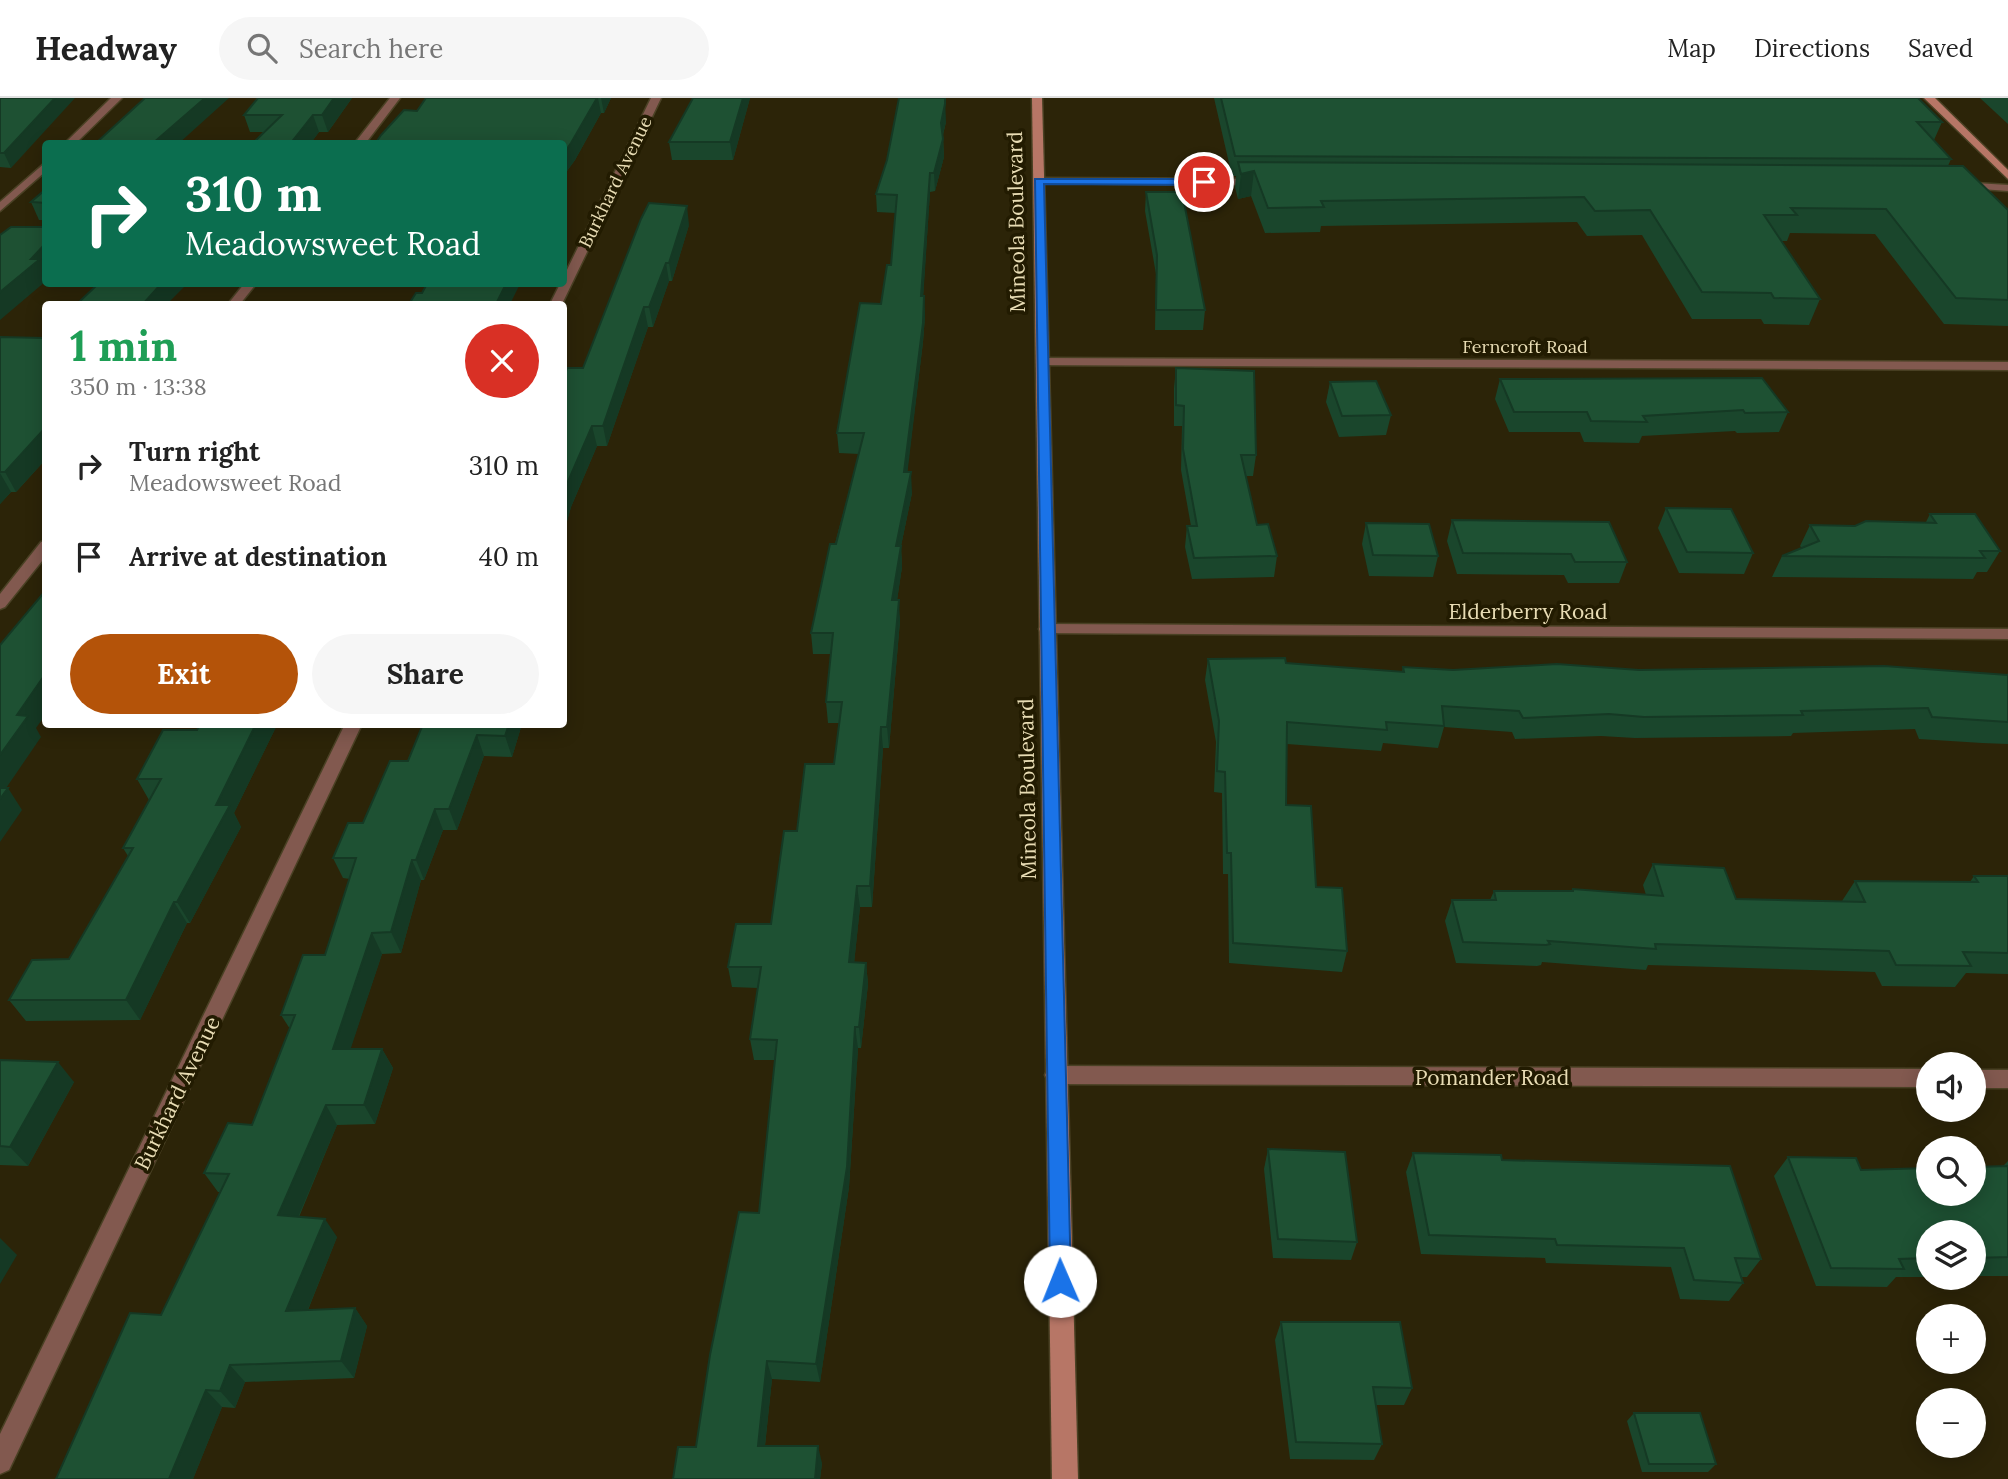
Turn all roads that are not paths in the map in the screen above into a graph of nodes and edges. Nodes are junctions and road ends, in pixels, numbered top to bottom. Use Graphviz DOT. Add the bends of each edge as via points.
graph roads {
  1 [pos="117,98"];
  2 [pos="395,98"];
  3 [pos="656,98"];
  4 [pos="1037,98"];
  5 [pos="1929,98"];
  6 [pos="73,140"];
  7 [pos="362,140"];
  8 [pos="42,169"];
  9 [pos="2008,176"];
  10 [pos="1039,181"];
  11 [pos="1276,182"];
  12 [pos="1946,185"];
  13 [pos="2008,188"];
  14 [pos="0,208"];
  15 [pos="567,281"];
  16 [pos="248,287"];
  17 [pos="236,301"];
  18 [pos="1042,362"];
  19 [pos="2008,366"];
  20 [pos="42,550"];
  21 [pos="0,604"];
  22 [pos="1047,629"];
  23 [pos="2008,634"];
  24 [pos="352,728"];
  25 [pos="1055,1075"];
  26 [pos="1916,1078"];
  27 [pos="1986,1079"];
  28 [pos="2008,1079"];
  29 [pos="0,1461"];
  30 [pos="1065,1479"];
  1 -- 6 [label="street"];
  2 -- 7 [label="street"];
  3 -- 15 [label="street, Burkhard Avenue"];
  4 -- 10 [label="main road, Mineola Boulevard"];
  5 -- 9 [label="main road"];
  8 -- 14 [label="street"];
  10 -- 11 [label="street"];
  10 -- 18 [label="main road, Mineola Boulevard"];
  12 -- 13 [label="street"];
  16 -- 17 [label="street"];
  18 -- 19 [label="street, Ferncroft Road"];
  18 -- 22 [label="main road, Mineola Boulevard"];
  20 -- 21 [label="street"];
  22 -- 23 [label="street, Elderberry Road"];
  22 -- 25 [label="main road, Mineola Boulevard"];
  24 -- 29 [label="street, Burkhard Avenue"];
  25 -- 26 [label="street, Pomander Road"];
  25 -- 30 [label="main road, Mineola Boulevard"];
  27 -- 28 [label="street"];
}
